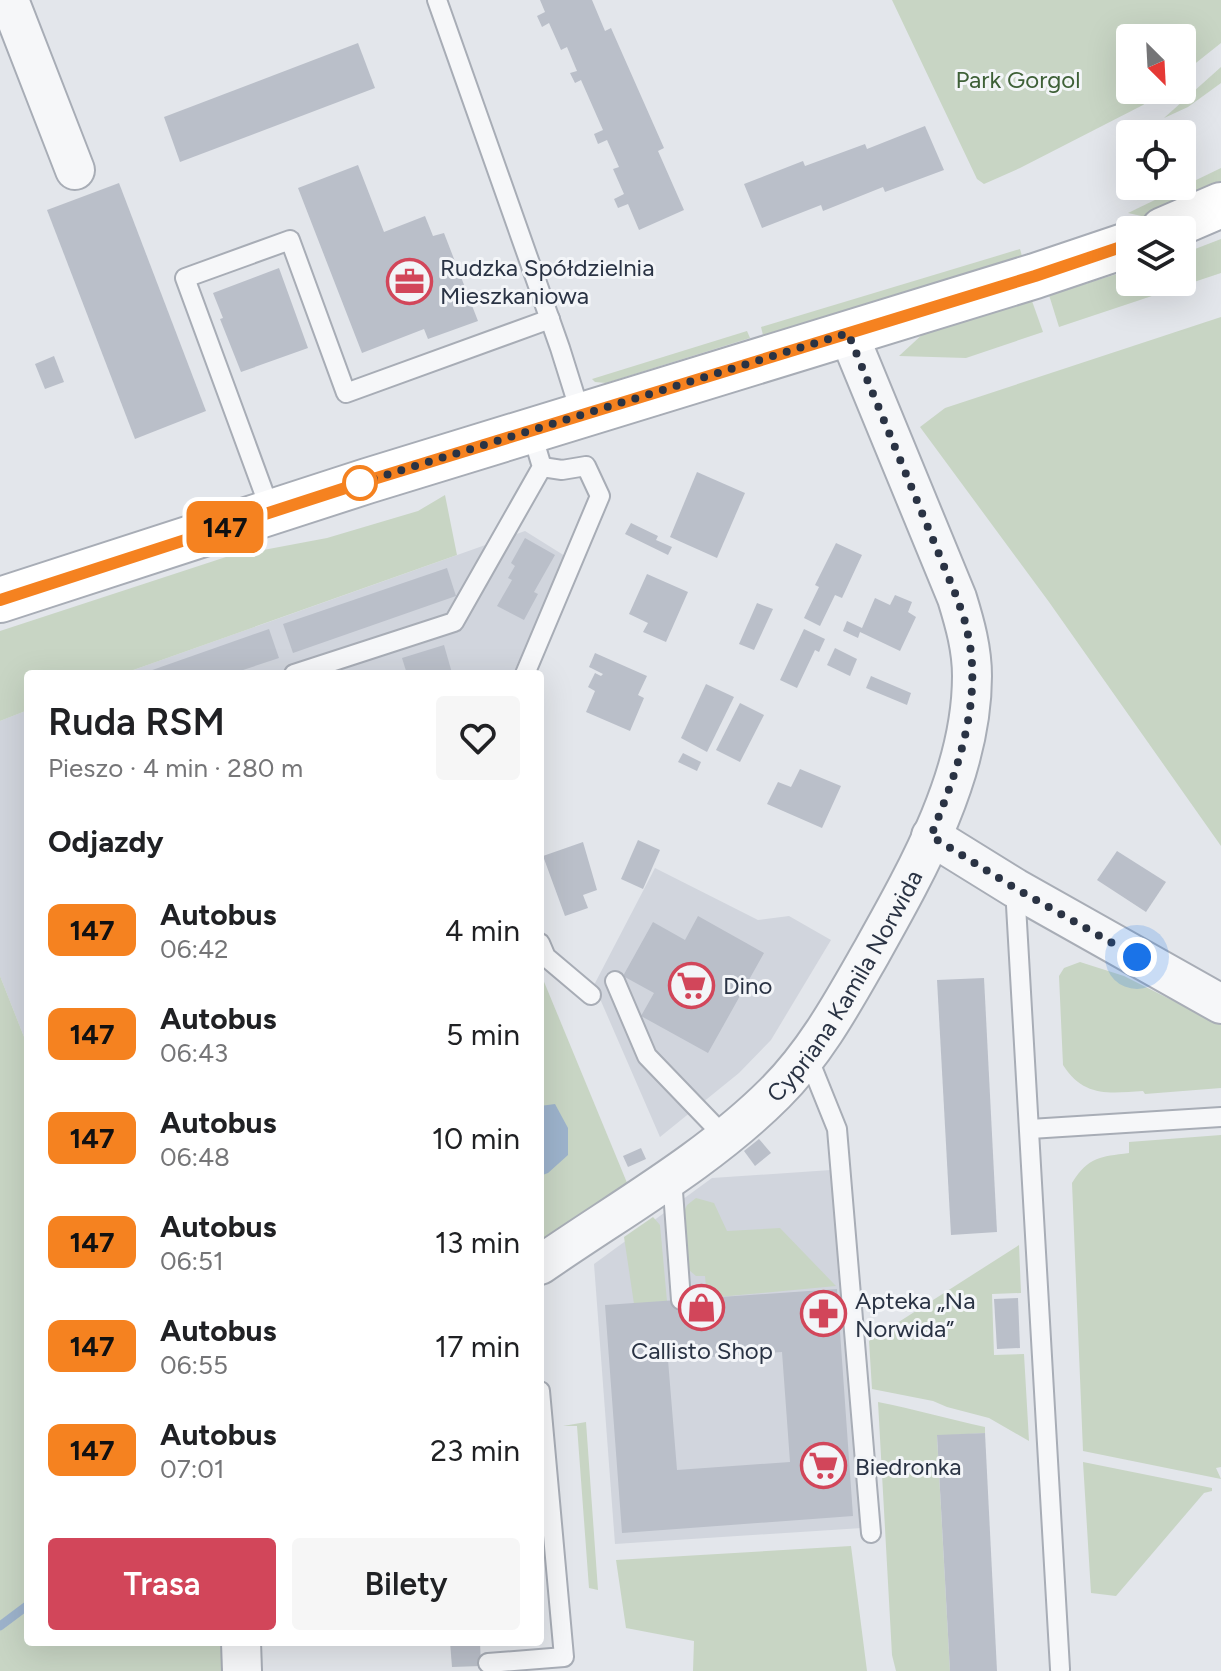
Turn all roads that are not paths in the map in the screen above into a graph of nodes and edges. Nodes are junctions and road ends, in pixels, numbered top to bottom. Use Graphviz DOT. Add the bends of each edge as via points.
graph roads {
  1 [pos="9,0"];
  2 [pos="437,0"];
  3 [pos="75,170"];
  4 [pos="1221,205"];
  5 [pos="1195,216"];
  6 [pos="1116,248"];
  7 [pos="550,319"];
  8 [pos="848,333"];
  9 [pos="581,415"];
  10 [pos="536,448"];
  11 [pos="271,512"];
  12 [pos="0,600"];
  13 [pos="306,670"];
  14 [pos="527,670"];
  15 [pos="931,836"];
  16 [pos="1015,888"];
  17 [pos="544,952"];
  18 [pos="615,981"];
  19 [pos="591,995"];
  20 [pos="1221,1004"];
  21 [pos="808,1057"];
  22 [pos="1221,1117"];
  23 [pos="1030,1129"];
  24 [pos="724,1136"];
  25 [pos="672,1175"];
  26 [pos="544,1262"];
  27 [pos="681,1300"];
  28 [pos="544,1435"];
  29 [pos="871,1533"];
  30 [pos="241,1646"];
  31 [pos="488,1663"];
  32 [pos="1060,1669"];
  33 [pos="242,1671"];
  1 -- 3 [label="street"];
  2 -- 7 [label="lane"];
  4 -- 5 [label="street"];
  6 -- 8 [label="street"];
  7 -- 9 [label="lane"];
  7 -- 11 [label="lane" via="346,393 290,240 185,278"];
  8 -- 9 [label="street"];
  8 -- 15 [label="street, Cypriana Kamila Norwida" via="969,636 968,721"];
  9 -- 10 [label="street"];
  10 -- 11 [label="street"];
  10 -- 13 [label="lane" via="454,622"];
  10 -- 14 [label="lane" via="562,470 586,466 600,496"];
  11 -- 12 [label="street"];
  15 -- 16 [label="street"];
  15 -- 21 [label="street, Cypriana Kamila Norwida" via="890,919"];
  16 -- 20 [label="street"];
  16 -- 23 [label="lane"];
  17 -- 19 [label="lane"];
  18 -- 24 [label="lane" via="647,1056"];
  21 -- 24 [label="street, Cypriana Kamila Norwida"];
  21 -- 29 [label="lane" via="837,1129"];
  22 -- 23 [label="lane"];
  23 -- 32 [label="lane"];
  24 -- 25 [label="street, Cypriana Kamila Norwida"];
  25 -- 26 [label="street, Cypriana Kamila Norwida"];
  25 -- 27 [label="lane"];
  28 -- 31 [label="lane" via="564,1657"];
  30 -- 33 [label="street"];
}
